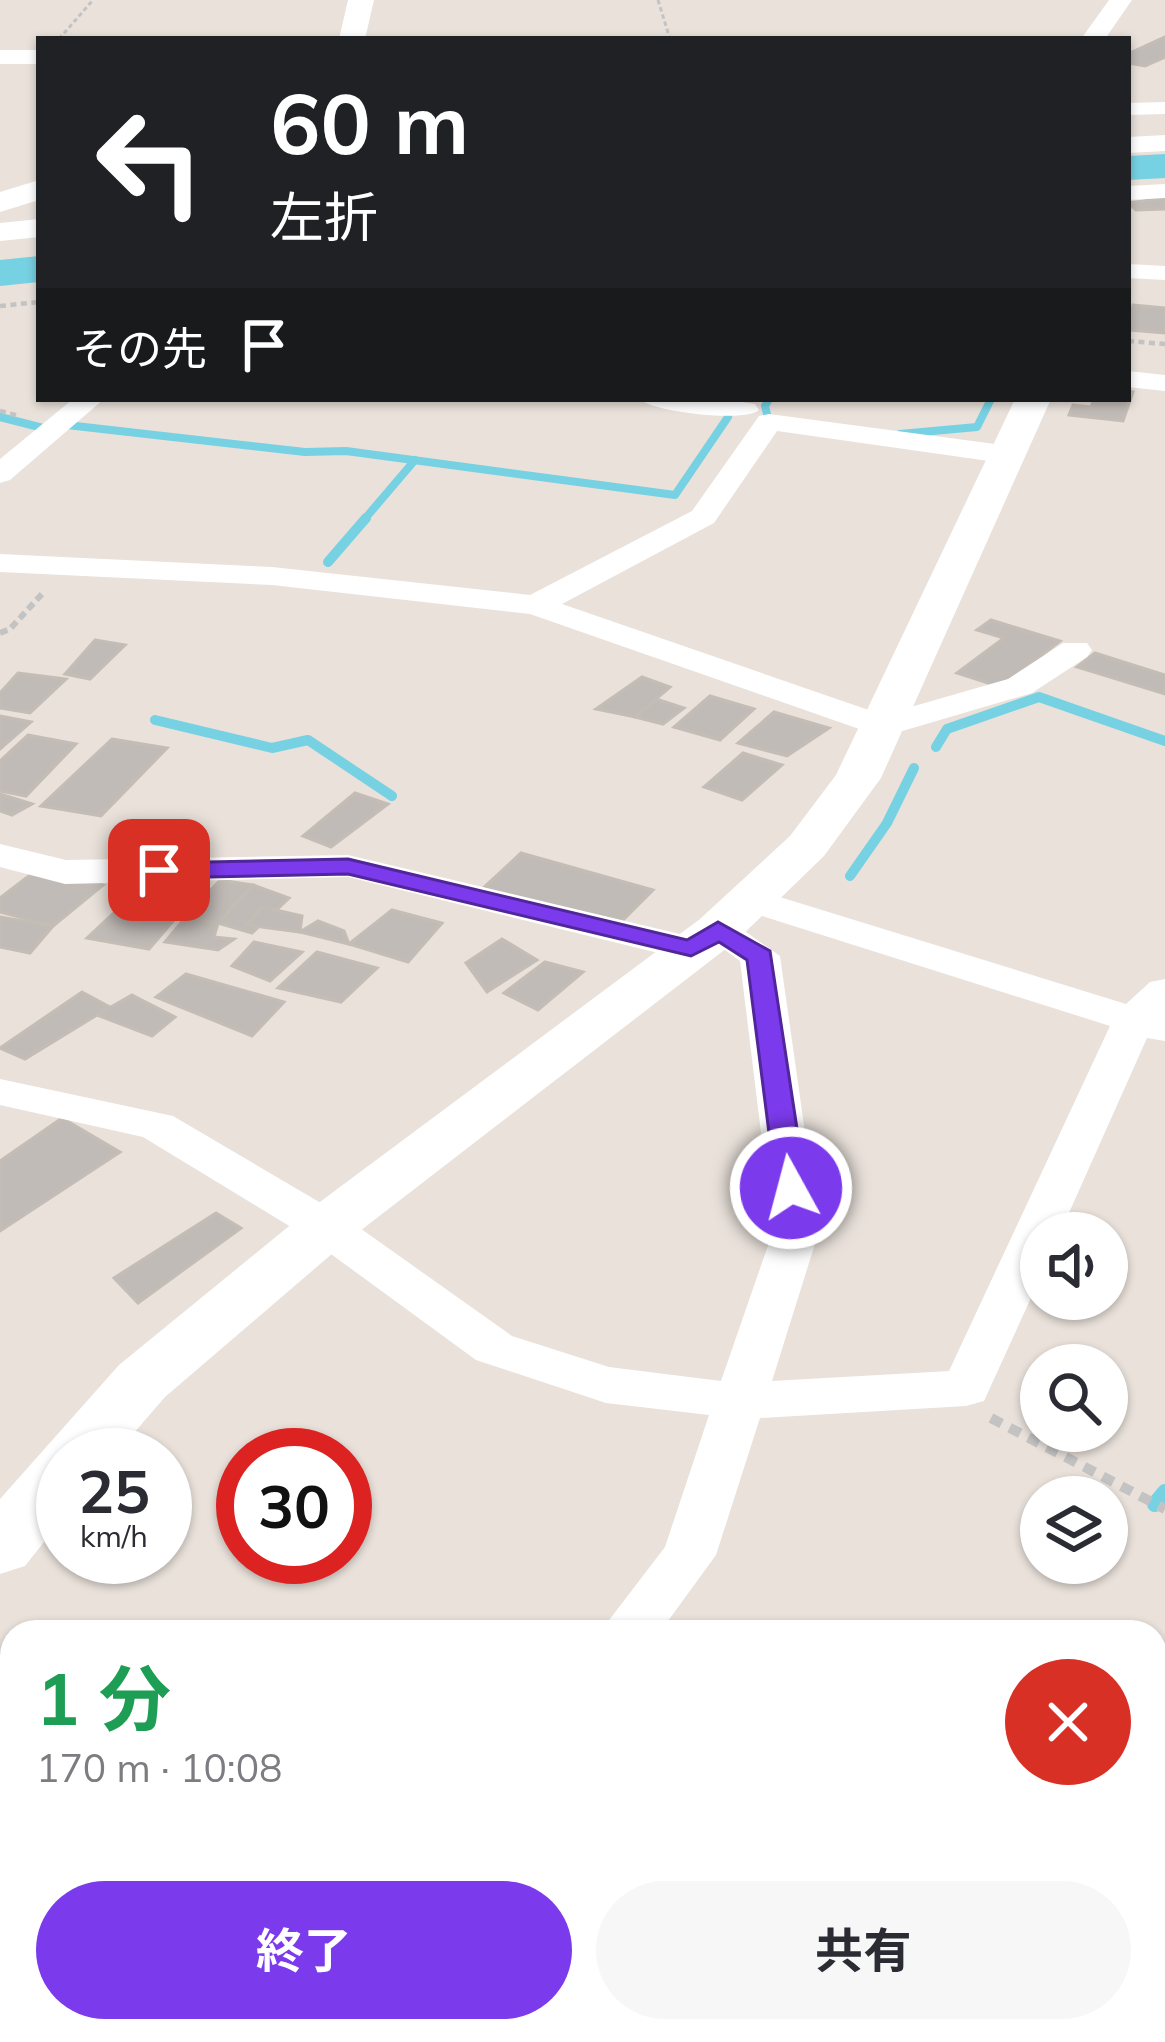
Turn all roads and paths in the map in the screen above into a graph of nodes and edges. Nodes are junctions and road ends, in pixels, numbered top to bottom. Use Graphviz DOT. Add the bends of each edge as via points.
graph roads {
  1 [pos="94,0"];
  2 [pos="362,0"];
  3 [pos="658,0"];
  4 [pos="1121,0"];
  5 [pos="62,36"];
  6 [pos="353,36"];
  7 [pos="669,36"];
  8 [pos="1095,36"];
  9 [pos="0,57"];
  10 [pos="36,57"];
  11 [pos="1165,108"];
  12 [pos="1131,110"];
  13 [pos="1165,143"];
  14 [pos="1131,145"];
  15 [pos="36,191"];
  16 [pos="1165,191"];
  17 [pos="1131,193"];
  18 [pos="0,202"];
  19 [pos="36,228"];
  20 [pos="0,232"];
  21 [pos="1131,271"];
  22 [pos="1165,273"];
  23 [pos="36,302"];
  24 [pos="0,306"];
  25 [pos="1131,341"];
  26 [pos="1165,344"];
  27 [pos="1131,379"];
  28 [pos="1165,383"];
  29 [pos="86,402"];
  30 [pos="676,402"];
  31 [pos="1032,402"];
  32 [pos="25,407"];
  33 [pos="755,412"];
  34 [pos="0,420"];
  35 [pos="1010,454"];
  36 [pos="0,475"];
  37 [pos="0,563"];
  38 [pos="68,566"];
  39 [pos="535,605"];
  40 [pos="0,633"];
  41 [pos="1075,650"];
  42 [pos="882,726"];
  43 [pos="0,855"];
  44 [pos="720,926"];
  45 [pos="1155,1013"];
  46 [pos="0,1092"];
  47 [pos="326,1227"];
  48 [pos="936,1390"];
  49 [pos="741,1401"];
  50 [pos="100,1428"];
  51 [pos="36,1503"];
  52 [pos="1165,1509"];
  53 [pos="0,1547"];
  54 [pos="638,1620"];
  1 -- 5 [label="path"];
  2 -- 6 [label="main road"];
  3 -- 7 [label="path"];
  4 -- 8 [label="street"];
  9 -- 10 [label="street"];
  11 -- 12 [label="street"];
  13 -- 14 [label="street"];
  15 -- 18 [label="main road"];
  16 -- 17 [label="street"];
  19 -- 20 [label="street"];
  21 -- 22 [label="street"];
  23 -- 24 [label="path"];
  25 -- 26 [label="path"];
  27 -- 28 [label="street"];
  29 -- 36 [label="street"];
  30 -- 33 [label="street"];
  31 -- 35 [label="street"];
  32 -- 34 [label="path"];
  33 -- 35 [label="street" via="769,422"];
  33 -- 39 [label="street" via="703,517"];
  35 -- 42 [label="street"];
  37 -- 38 [label="street"];
  38 -- 39 [label="street" via="272,576"];
  38 -- 40 [label="path"];
  39 -- 42 [label="street"];
  41 -- 42 [label="street" via="1020,686"];
  42 -- 44 [label="street" via="858,778 807,846"];
  43 -- 44 [label="street" via="65,872 348,866"];
  44 -- 45 [label="street"];
  44 -- 47 [label="street"];
  44 -- 49 [label="street" via="760,956 796,1231"];
  45 -- 48 [label="street" via="966,1388"];
  46 -- 47 [label="street" via="157,1126"];
  47 -- 49 [label="street" via="494,1348 606,1385"];
  47 -- 50 [label="street" via="142,1381"];
  48 -- 49 [label="street"];
  48 -- 52 [label="path"];
  49 -- 54 [label="street" via="689,1555"];
  51 -- 53 [label="street"];
}
